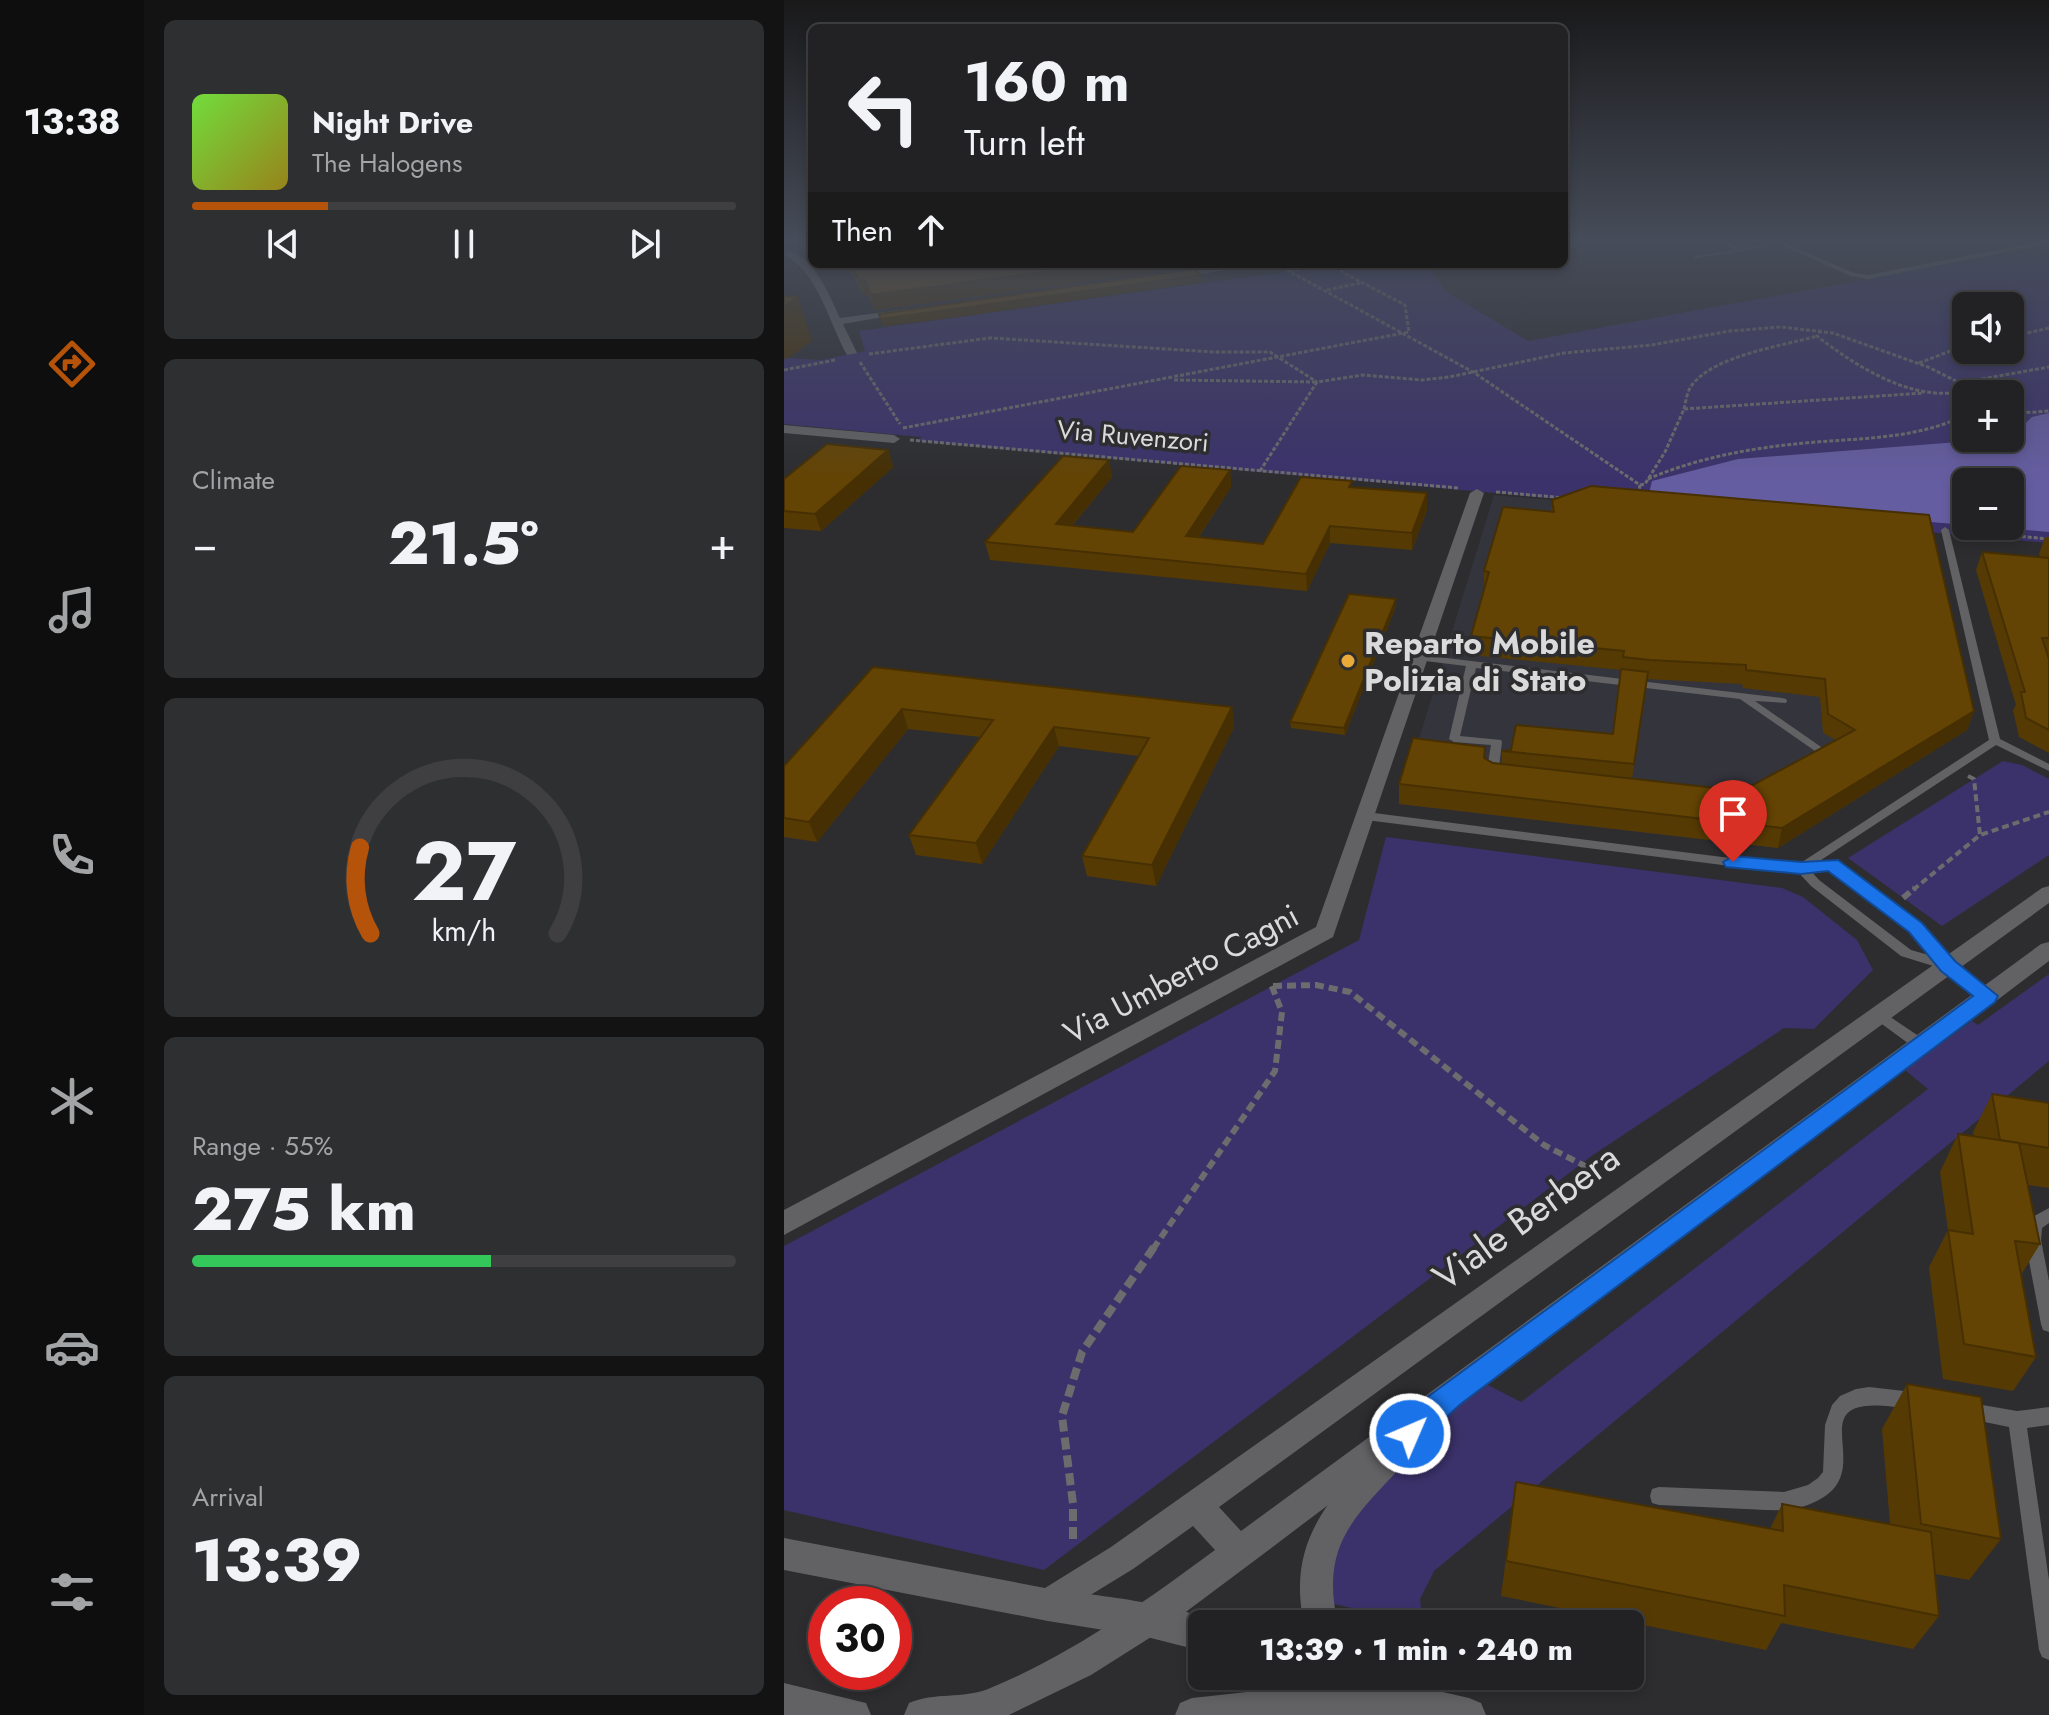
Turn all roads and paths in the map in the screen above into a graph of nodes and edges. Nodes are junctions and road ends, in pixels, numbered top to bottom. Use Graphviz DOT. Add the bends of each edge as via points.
graph roads {
  1 [pos="851,320"];
  2 [pos="1382,320"];
  3 [pos="1407,320"];
  4 [pos="836,322"];
  5 [pos="2049,328"];
  6 [pos="1821,330"];
  7 [pos="1404,332"];
  8 [pos="2024,334"];
  9 [pos="1817,336"];
  10 [pos="1952,350"];
  11 [pos="867,354"];
  12 [pos="848,355"];
  13 [pos="1282,357"];
  14 [pos="1918,363"];
  15 [pos="862,364"];
  16 [pos="2049,367"];
  17 [pos="784,370"];
  18 [pos="1473,372"];
  19 [pos="1160,380"];
  20 [pos="1953,380"];
  21 [pos="1976,380"];
  22 [pos="1317,382"];
  23 [pos="1924,393"];
  24 [pos="1951,395"];
  25 [pos="1684,409"];
  26 [pos="2049,411"];
  27 [pos="2024,413"];
  28 [pos="1952,422"];
  29 [pos="784,429"];
  30 [pos="894,439"];
  31 [pos="1260,471"];
  32 [pos="1648,479"];
  33 [pos="1640,485"];
  34 [pos="1478,491"];
  35 [pos="1573,499"];
  36 [pos="1637,505"];
  37 [pos="1945,530"];
  38 [pos="2049,539"];
  39 [pos="1421,658"];
  40 [pos="1472,664"];
  41 [pos="1742,696"];
  42 [pos="1782,701"];
  43 [pos="1995,741"];
  44 [pos="1819,749"];
  45 [pos="1952,766"];
  46 [pos="2049,768"];
  47 [pos="1507,778"];
  48 [pos="2049,812"];
  49 [pos="1366,816"];
  50 [pos="1980,835"];
  51 [pos="1801,868"];
  52 [pos="2049,893"];
  53 [pos="1890,909"];
  54 [pos="2049,950"];
  55 [pos="1948,966"];
  56 [pos="1987,996"];
  57 [pos="1880,1015"];
  58 [pos="1921,1045"];
  59 [pos="1587,1167"];
  60 [pos="2049,1215"];
  61 [pos="784,1223"];
  62 [pos="2049,1324"];
  63 [pos="1428,1413"];
  64 [pos="2049,1416"];
  65 [pos="2017,1420"];
  66 [pos="1659,1496"];
  67 [pos="1195,1505"];
  68 [pos="1073,1539"];
  69 [pos="1239,1553"];
  70 [pos="784,1554"];
  71 [pos="1048,1605"];
  72 [pos="1318,1610"];
  73 [pos="1147,1620"];
  74 [pos="1188,1630"];
  75 [pos="2049,1650"];
  76 [pos="1374,1696"];
  77 [pos="784,1700"];
  78 [pos="854,1715"];
  79 [pos="921,1715"];
  80 [pos="1192,1715"];
  81 [pos="1469,1715"];
  1 -- 4 [label="street"];
  2 -- 7 [label="path"];
  3 -- 7 [label="path" via="1409,332"];
  4 -- 12 [label="street"];
  5 -- 8 [label="path"];
  6 -- 9 [label="path"];
  6 -- 14 [label="path"];
  6 -- 18 [label="path" via="1756,328 1564,353"];
  7 -- 13 [label="path"];
  7 -- 18 [label="path"];
  9 -- 23 [label="path" via="1838,352"];
  9 -- 25 [label="path" via="1702,375 1691,387"];
  10 -- 14 [label="path"];
  11 -- 13 [label="path" via="990,338 1270,352"];
  12 -- 17 [label="path"];
  13 -- 19 [label="path"];
  13 -- 22 [label="path"];
  14 -- 20 [label="path"];
  15 -- 19 [label="path" via="902,428"];
  16 -- 21 [label="path"];
  18 -- 22 [label="path" via="1422,380 1363,375"];
  18 -- 33 [label="path"];
  19 -- 22 [label="path"];
  22 -- 31 [label="path"];
  23 -- 24 [label="path"];
  23 -- 25 [label="path"];
  25 -- 32 [label="path"];
  26 -- 27 [label="path"];
  28 -- 32 [label="path" via="1917,433 1725,456"];
  29 -- 30 [label="street"];
  30 -- 31 [label="path, Via Ruvenzori"];
  31 -- 34 [label="path, Via Ruvenzori"];
  32 -- 33 [label="path"];
  33 -- 36 [label="path"];
  34 -- 35 [label="path, Via Ruvenzori"];
  34 -- 39 [label="street, Via Umberto Cagni"];
  37 -- 38 [label="path"];
  37 -- 43 [label="lane"];
  39 -- 40 [label="lane"];
  39 -- 49 [label="street, Via Umberto Cagni"];
  40 -- 41 [label="lane"];
  40 -- 47 [label="lane" via="1454,739 1497,742 1492,776"];
  41 -- 42 [label="lane"];
  41 -- 44 [label="lane"];
  43 -- 45 [label="lane"];
  43 -- 46 [label="lane"];
  45 -- 50 [label="path" via="1974,779"];
  45 -- 51 [label="lane"];
  48 -- 50 [label="path"];
  49 -- 51 [label="lane"];
  49 -- 61 [label="street, Via Umberto Cagni" via="1325,932"];
  50 -- 53 [label="path"];
  51 -- 53 [label="lane" via="1831,865"];
  51 -- 55 [label="lane" via="1906,953"];
  52 -- 55 [label="street, Viale Berbera"];
  53 -- 55 [label="lane" via="1916,928"];
  54 -- 56 [label="street"];
  55 -- 56 [label="lane"];
  55 -- 57 [label="street, Viale Berbera"];
  56 -- 58 [label="street"];
  57 -- 58 [label="lane"];
  57 -- 67 [label="street, Viale Berbera"];
  58 -- 63 [label="street"];
  59 -- 68 [label="path" via="1544,1145 1350,992 1270,983 1282,1012 1275,1071 1082,1352 1062,1416"];
  60 -- 62 [label="lane" via="2035,1224 2033,1240"];
  63 -- 69 [label="street"];
  63 -- 72 [label="street" via="1325,1537 1315,1559"];
  64 -- 65 [label="lane"];
  65 -- 66 [label="lane" via="1865,1395 1848,1399 1837,1411 1830,1479 1801,1498"];
  65 -- 75 [label="lane"];
  67 -- 69 [label="street"];
  67 -- 71 [label="street, Viale Berbera"];
  69 -- 73 [label="street"];
  70 -- 71 [label="street"];
  71 -- 73 [label="street"];
  73 -- 74 [label="street"];
  73 -- 79 [label="street" via="1079,1663 986,1708"];
  76 -- 80 [label="street"];
  76 -- 81 [label="street"];
  77 -- 78 [label="street"];
}
